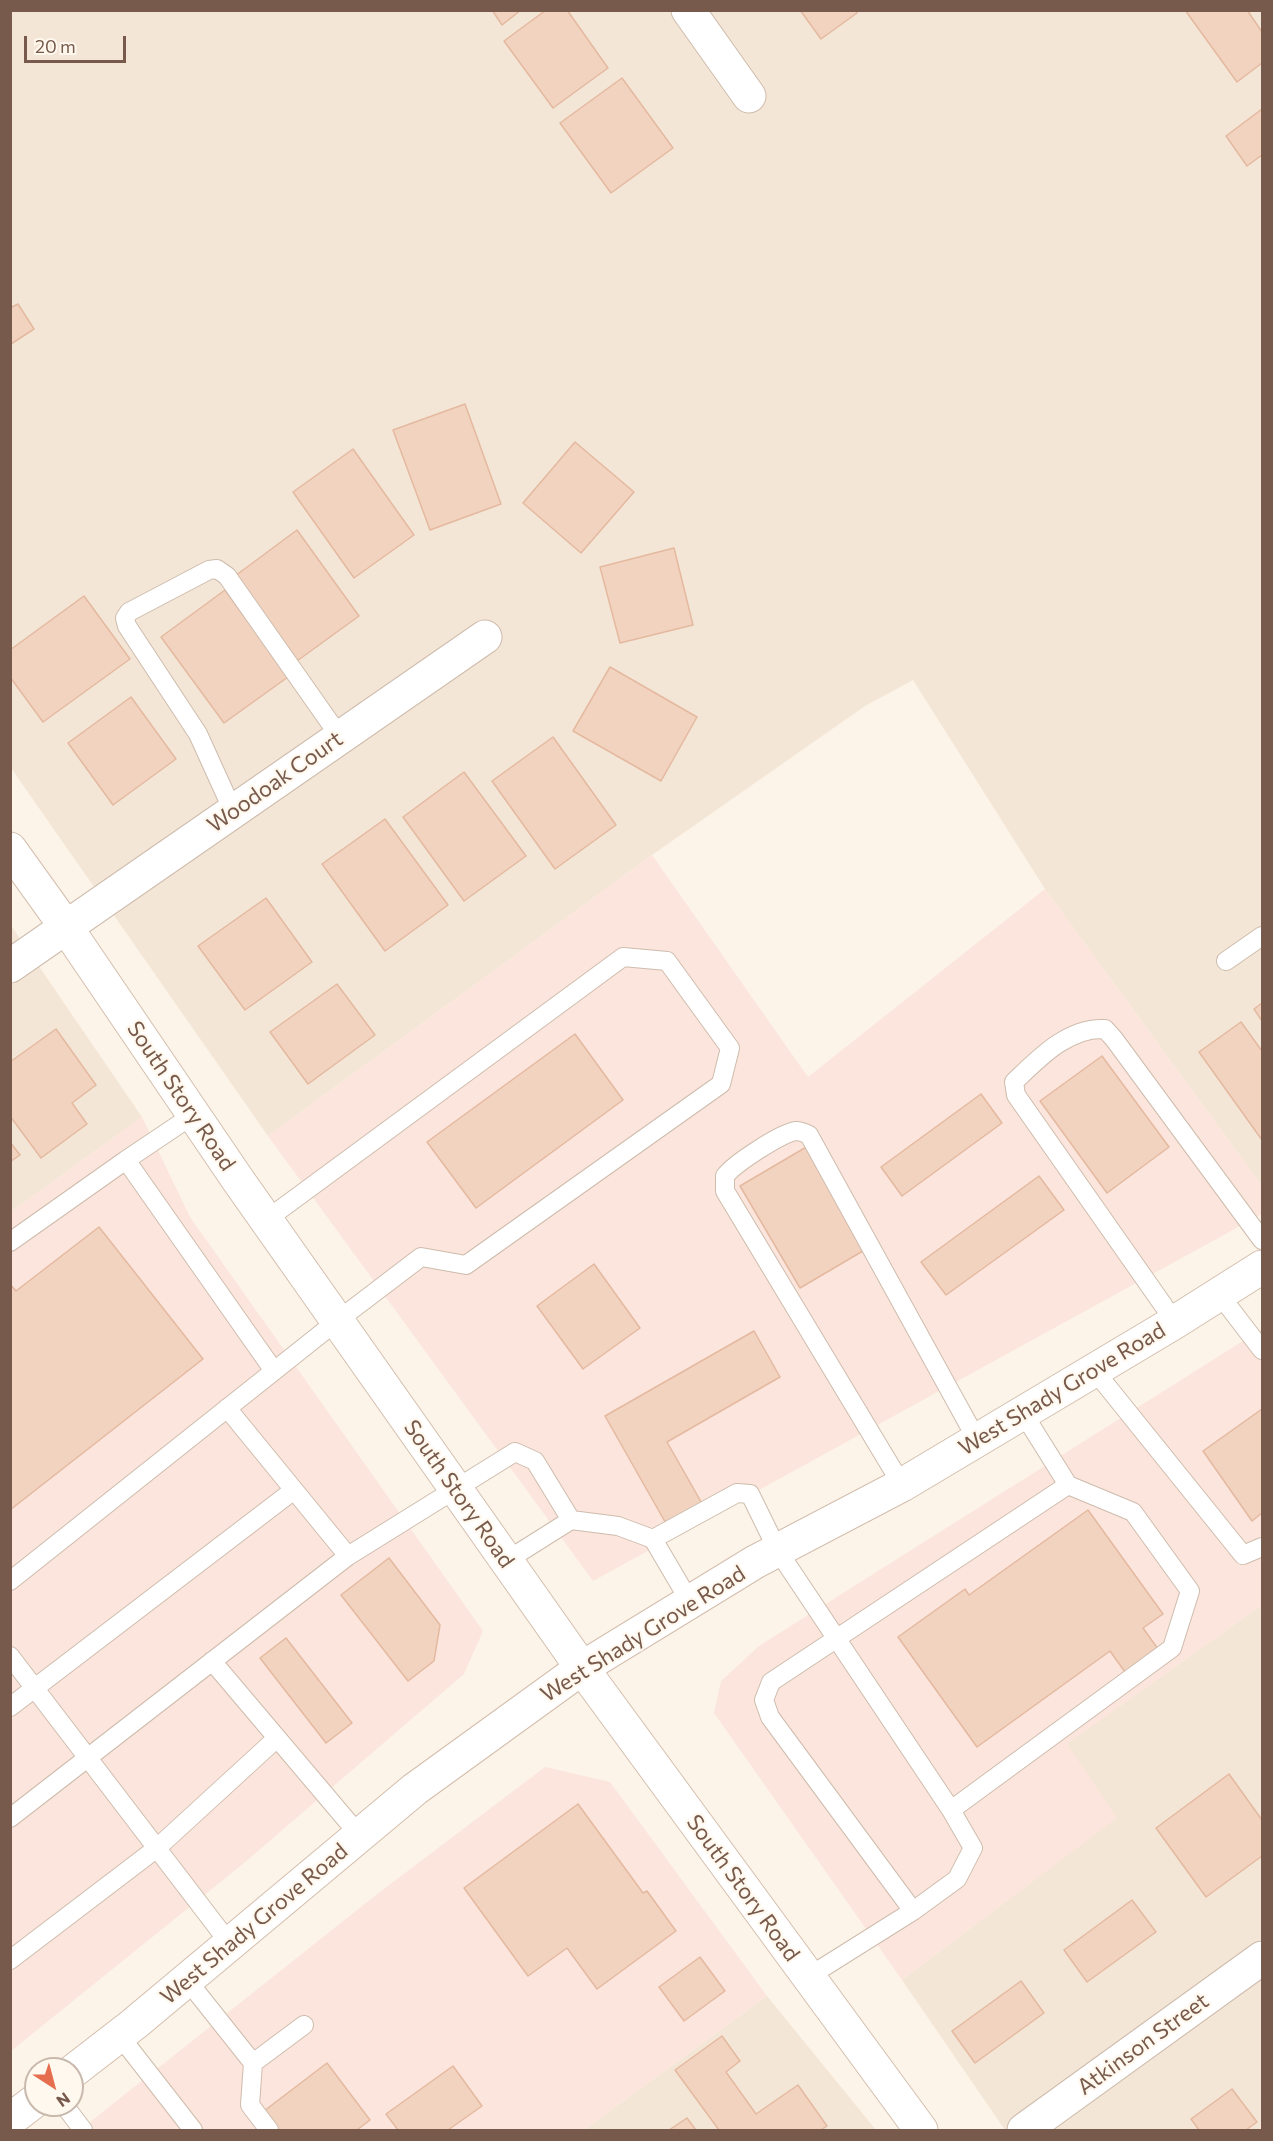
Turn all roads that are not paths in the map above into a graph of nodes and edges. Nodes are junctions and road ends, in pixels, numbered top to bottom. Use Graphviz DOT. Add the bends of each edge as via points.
graph roads {
  1 [pos="688,10"];
  2 [pos="749,96"];
  3 [pos="485,637"];
  4 [pos="340,737"];
  5 [pos="233,811"];
  6 [pos="10,849"];
  7 [pos="66,927"];
  8 [pos="1263,936"];
  9 [pos="1226,961"];
  10 [pos="10,966"];
  11 [pos="193,1115"];
  12 [pos="126,1160"];
  13 [pos="266,1220"];
  14 [pos="1263,1240"];
  15 [pos="10,1242"];
  16 [pos="1263,1267"];
  17 [pos="1219,1294"];
  18 [pos="337,1321"];
  19 [pos="1175,1322"];
  20 [pos="1263,1350"];
  21 [pos="1094,1370"];
  22 [pos="274,1371"];
  23 [pos="227,1408"];
  24 [pos="1023,1413"];
  25 [pos="977,1440"];
  26 [pos="902,1485"];
  27 [pos="1068,1485"];
  28 [pos="455,1488"];
  29 [pos="294,1490"];
  30 [pos="571,1520"];
  31 [pos="653,1539"];
  32 [pos="1263,1547"];
  33 [pos="778,1551"];
  34 [pos="348,1556"];
  35 [pos="506,1561"];
  36 [pos="10,1581"];
  37 [pos="690,1602"];
  38 [pos="836,1639"];
  39 [pos="10,1656"];
  40 [pos="212,1661"];
  41 [pos="582,1668"];
  42 [pos="34,1687"];
  43 [pos="10,1707"];
  44 [pos="277,1738"];
  45 [pos="88,1758"];
  46 [pos="951,1810"];
  47 [pos="10,1818"];
  48 [pos="360,1836"];
  49 [pos="157,1848"];
  50 [pos="913,1911"];
  51 [pos="230,1944"];
  52 [pos="1263,1958"];
  53 [pos="10,1960"];
  54 [pos="808,1977"];
  55 [pos="187,1980"];
  56 [pos="304,2025"];
  57 [pos="119,2035"];
  58 [pos="84,2063"];
  59 [pos="253,2063"];
  60 [pos="24,2109"];
  61 [pos="73,2117"];
  62 [pos="10,2120"];
  63 [pos="83,2130"];
  64 [pos="193,2130"];
  65 [pos="269,2130"];
  66 [pos="921,2130"];
  67 [pos="1024,2130"];
  1 -- 2 [label="main road"];
  3 -- 4 [label="main road, Woodoak Court"];
  4 -- 5 [label="main road, Woodoak Court"];
  4 -- 5 [label="lane" via="227,576 217,569 208,570 129,612 125,618 127,626 198,734"];
  5 -- 7 [label="main road, Woodoak Court"];
  6 -- 7 [label="main road, South Story Road"];
  7 -- 10 [label="main road, Woodoak Court"];
  7 -- 11 [label="main road, South Story Road"];
  8 -- 9 [label="lane"];
  11 -- 12 [label="lane"];
  11 -- 13 [label="main road, South Story Road"];
  12 -- 15 [label="lane"];
  12 -- 22 [label="lane"];
  13 -- 18 [label="main road, South Story Road"];
  13 -- 18 [label="lane" via="623,957 667,961 730,1048 721,1084 466,1265 421,1257"];
  14 -- 19 [label="lane" via="1105,1029 1091,1028 1064,1039 1025,1071 1014,1082 1016,1095"];
  16 -- 17 [label="main road, West Shady Grove Road"];
  17 -- 19 [label="main road, West Shady Grove Road"];
  17 -- 20 [label="lane"];
  18 -- 22 [label="lane"];
  18 -- 28 [label="main road, South Story Road"];
  19 -- 21 [label="main road, West Shady Grove Road"];
  21 -- 24 [label="main road, West Shady Grove Road"];
  21 -- 32 [label="lane" via="1243,1555"];
  22 -- 23 [label="lane"];
  23 -- 29 [label="lane"];
  23 -- 36 [label="lane"];
  24 -- 25 [label="main road, West Shady Grove Road"];
  24 -- 27 [label="lane"];
  25 -- 26 [label="main road, West Shady Grove Road"];
  25 -- 26 [label="lane" via="809,1135 799,1131 786,1134 735,1165 725,1176 725,1191"];
  26 -- 33 [label="main road, West Shady Grove Road"];
  27 -- 38 [label="lane"];
  27 -- 46 [label="lane" via="1133,1512 1190,1591 1172,1648"];
  28 -- 30 [label="lane" via="515,1452 535,1461"];
  28 -- 34 [label="lane"];
  28 -- 35 [label="main road, South Story Road"];
  29 -- 34 [label="lane"];
  29 -- 42 [label="lane"];
  30 -- 31 [label="lane" via="618,1526"];
  30 -- 35 [label="lane"];
  31 -- 33 [label="lane" via="737,1493 750,1494"];
  31 -- 37 [label="lane"];
  33 -- 37 [label="main road, West Shady Grove Road"];
  33 -- 38 [label="lane"];
  34 -- 40 [label="lane"];
  35 -- 41 [label="main road, South Story Road"];
  37 -- 41 [label="main road, West Shady Grove Road"];
  38 -- 46 [label="lane"];
  38 -- 50 [label="lane" via="771,1682 765,1700 770,1717"];
  39 -- 42 [label="lane"];
  40 -- 44 [label="lane"];
  40 -- 45 [label="lane"];
  41 -- 48 [label="main road, West Shady Grove Road" via="415,1789"];
  41 -- 54 [label="main road, South Story Road"];
  42 -- 43 [label="lane"];
  42 -- 45 [label="lane"];
  44 -- 48 [label="lane"];
  44 -- 49 [label="lane"];
  45 -- 47 [label="lane"];
  45 -- 49 [label="lane"];
  46 -- 50 [label="lane" via="973,1848 957,1879"];
  48 -- 51 [label="main road, West Shady Grove Road"];
  49 -- 51 [label="lane"];
  49 -- 53 [label="lane"];
  50 -- 54 [label="lane"];
  51 -- 55 [label="main road, West Shady Grove Road"];
  52 -- 67 [label="main road, Atkinson Street"];
  54 -- 66 [label="main road, South Story Road"];
  55 -- 57 [label="main road, West Shady Grove Road"];
  55 -- 59 [label="lane"];
  56 -- 59 [label="lane"];
  57 -- 58 [label="main road, West Shady Grove Road"];
  57 -- 64 [label="lane"];
  59 -- 65 [label="lane" via="250,2105"];
  60 -- 62 [label="main road"];
  61 -- 63 [label="lane"];
}
